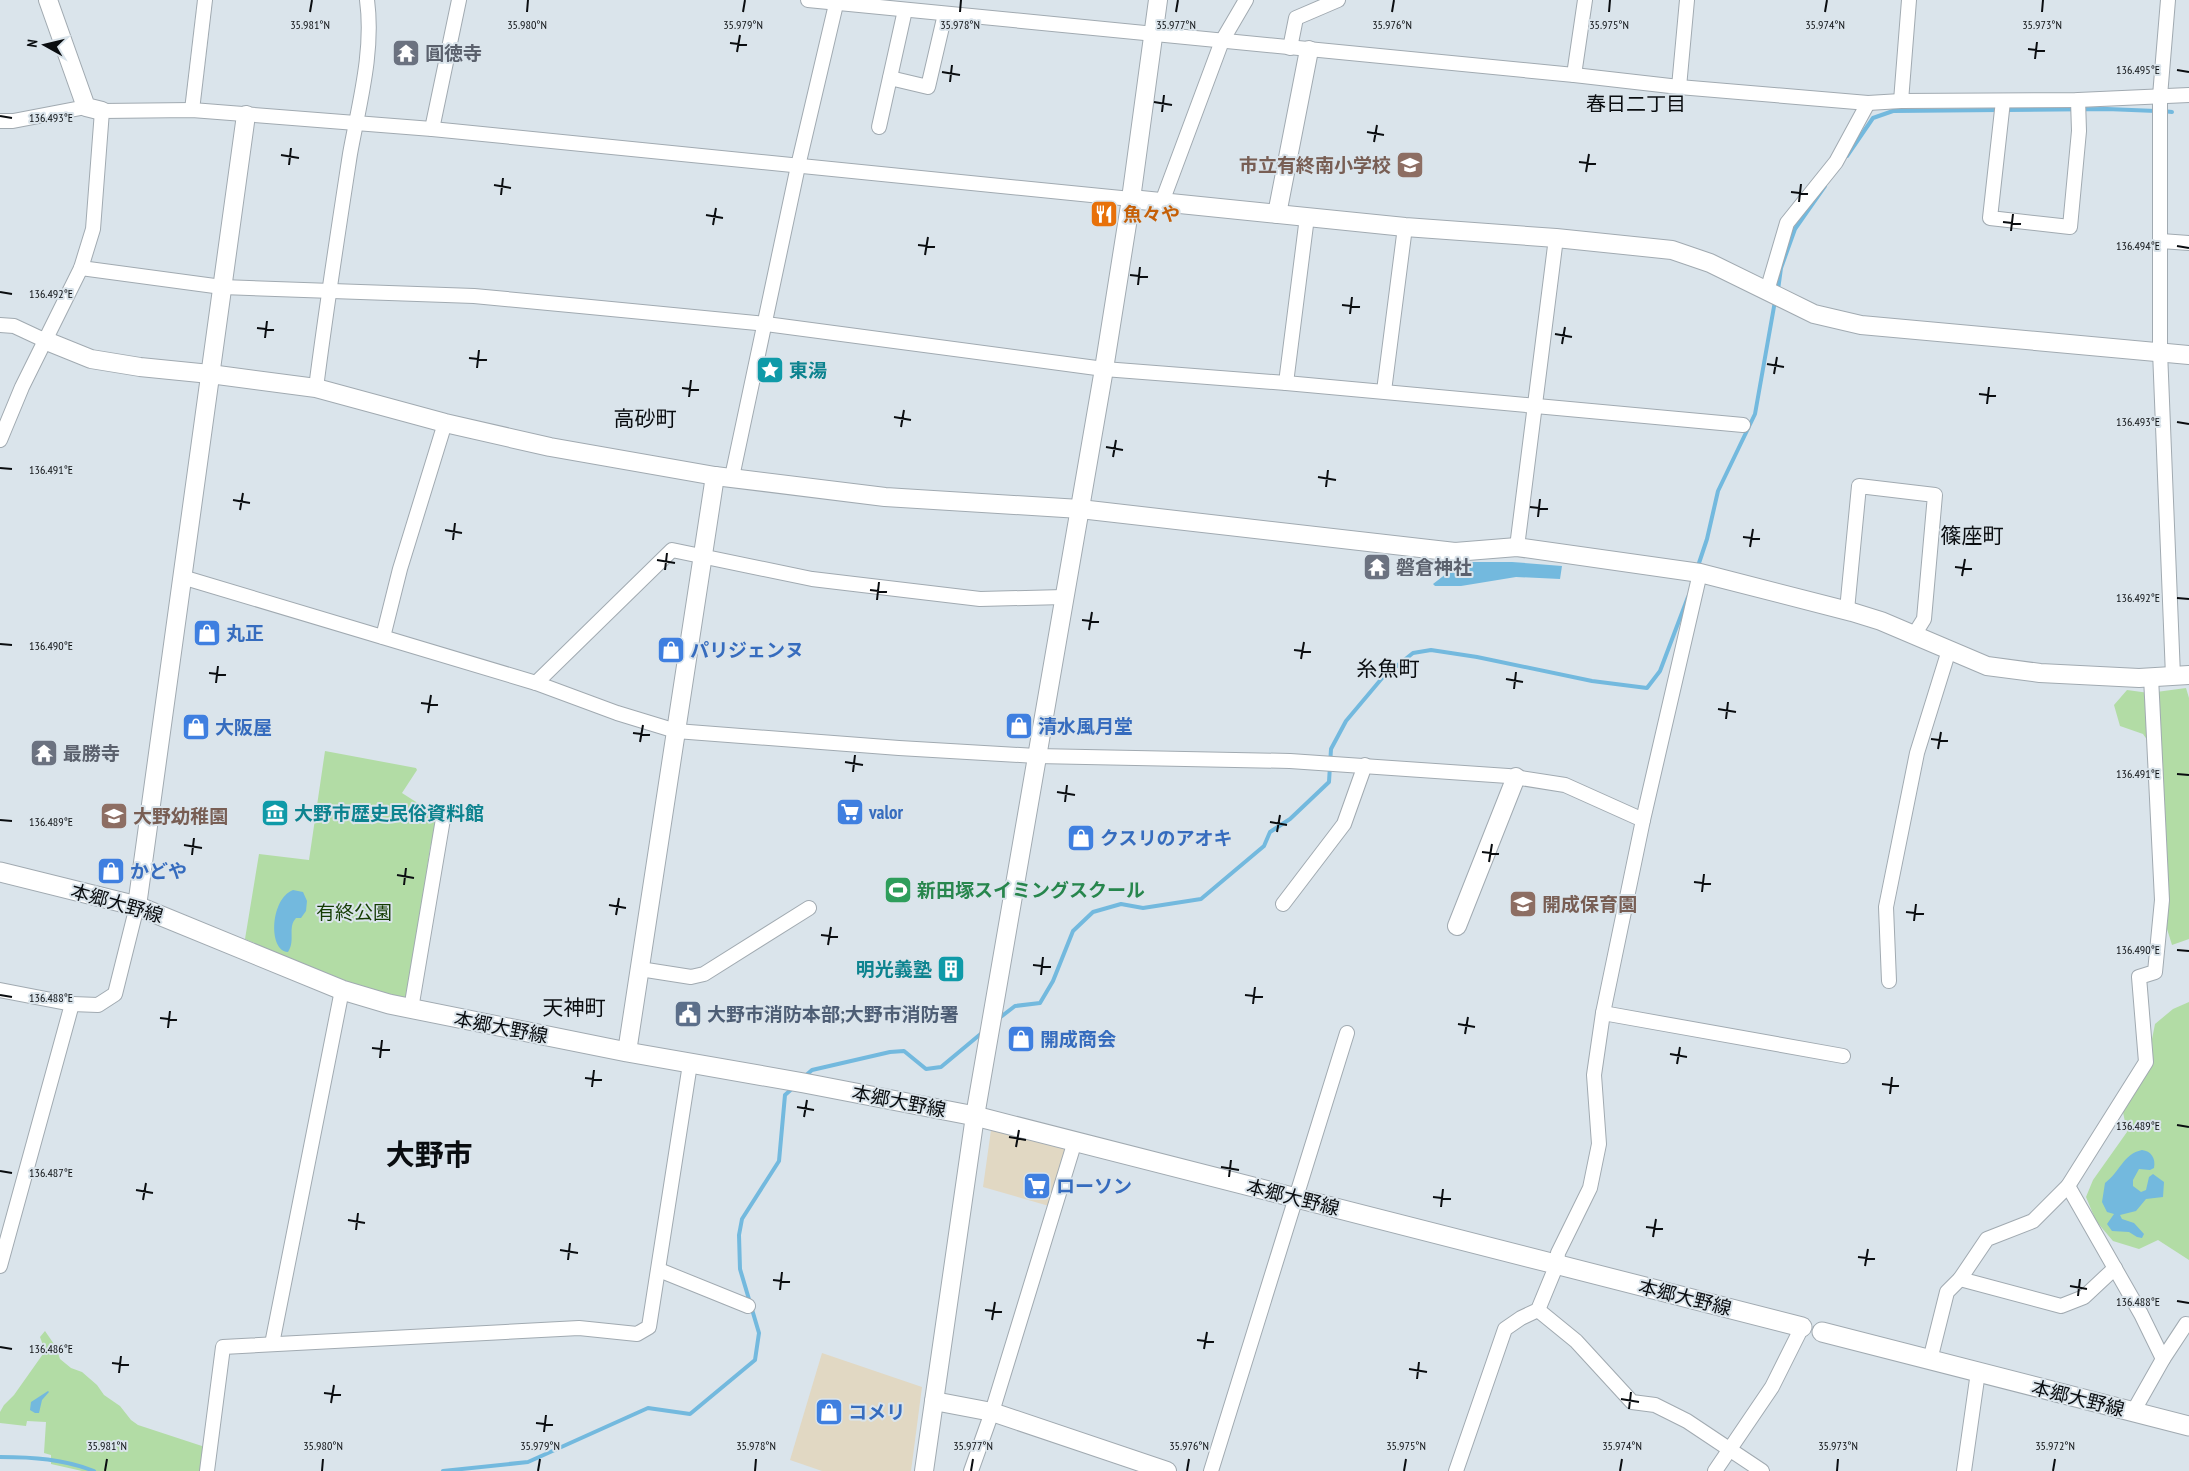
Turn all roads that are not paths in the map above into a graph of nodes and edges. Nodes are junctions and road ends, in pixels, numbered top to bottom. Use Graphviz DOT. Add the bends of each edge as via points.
graph roads {
  1 [pos="48,0"];
  2 [pos="205,0"];
  3 [pos="367,0"];
  4 [pos="459,0"];
  5 [pos="808,0"];
  6 [pos="1158,0"];
  7 [pos="1246,0"];
  8 [pos="1338,0"];
  9 [pos="1585,0"];
  10 [pos="1687,0"];
  11 [pos="1909,0"];
  12 [pos="2168,0"];
  13 [pos="837,2"];
  14 [pos="905,10"];
  15 [pos="945,14"];
  16 [pos="1153,35"];
  17 [pos="1222,41"];
  18 [pos="1290,48"];
  19 [pos="1309,50"];
  20 [pos="1574,75"];
  21 [pos="890,78"];
  22 [pos="1679,87"];
  23 [pos="2189,95"];
  24 [pos="2160,96"];
  25 [pos="2078,100"];
  26 [pos="1901,101"];
  27 [pos="2003,101"];
  28 [pos="1868,104"];
  29 [pos="94,109"];
  30 [pos="192,110"];
  31 [pos="246,115"];
  32 [pos="0,121"];
  33 [pos="356,122"];
  34 [pos="879,127"];
  35 [pos="432,129"];
  36 [pos="798,166"];
  37 [pos="1131,199"];
  38 [pos="1162,202"];
  39 [pos="1277,214"];
  40 [pos="1307,217"];
  41 [pos="1405,227"];
  42 [pos="1556,238"];
  43 [pos="2161,241"];
  44 [pos="2189,243"];
  45 [pos="82,268"];
  46 [pos="222,287"];
  47 [pos="1767,291"];
  48 [pos="328,292"];
  49 [pos="766,324"];
  50 [pos="0,325"];
  51 [pos="44,340"];
  52 [pos="2160,351"];
  53 [pos="2189,355"];
  54 [pos="1104,369"];
  55 [pos="210,374"];
  56 [pos="1286,383"];
  57 [pos="316,388"];
  58 [pos="1384,392"];
  59 [pos="1535,407"];
  60 [pos="445,423"];
  61 [pos="1743,425"];
  62 [pos="0,440"];
  63 [pos="724,476"];
  64 [pos="1080,509"];
  65 [pos="1517,547"];
  66 [pos="703,556"];
  67 [pos="1700,573"];
  68 [pos="182,578"];
  69 [pos="1064,597"];
  70 [pos="1847,610"];
  71 [pos="1914,635"];
  72 [pos="383,637"];
  73 [pos="1949,650"];
  74 [pos="2181,676"];
  75 [pos="2151,677"];
  76 [pos="536,683"];
  77 [pos="676,731"];
  78 [pos="1036,756"];
  79 [pos="1365,766"];
  80 [pos="1516,778"];
  81 [pos="444,813"];
  82 [pos="1643,820"];
  83 [pos="0,872"];
  84 [pos="1283,904"];
  85 [pos="138,906"];
  86 [pos="810,908"];
  87 [pos="1457,926"];
  88 [pos="640,969"];
  89 [pos="1888,981"];
  90 [pos="0,990"];
  91 [pos="342,990"];
  92 [pos="72,1004"];
  93 [pos="411,1009"];
  94 [pos="1603,1013"];
  95 [pos="1347,1033"];
  96 [pos="627,1052"];
  97 [pos="1843,1056"];
  98 [pos="690,1064"];
  99 [pos="975,1116"];
  100 [pos="1075,1141"];
  101 [pos="2068,1186"];
  102 [pos="1296,1198"];
  103 [pos="1557,1264"];
  104 [pos="0,1266"];
  105 [pos="2115,1268"];
  106 [pos="659,1270"];
  107 [pos="1960,1279"];
  108 [pos="748,1306"];
  109 [pos="1538,1310"];
  110 [pos="2189,1325"];
  111 [pos="1802,1327"];
  112 [pos="1822,1332"];
  113 [pos="272,1344"];
  114 [pos="2163,1359"];
  115 [pos="1930,1360"];
  116 [pos="1978,1372"];
  117 [pos="934,1401"];
  118 [pos="992,1412"];
  119 [pos="2133,1412"];
  120 [pos="2189,1426"];
  121 [pos="1730,1448"];
  122 [pos="207,1471"];
  123 [pos="924,1471"];
  124 [pos="971,1471"];
  125 [pos="1166,1471"];
  126 [pos="1211,1471"];
  127 [pos="1456,1471"];
  128 [pos="1715,1471"];
  129 [pos="1762,1471"];
  130 [pos="1964,1471"];
  1 -- 29 [label="street"];
  2 -- 30 [label="street"];
  3 -- 33 [label="street" via="369,15 364,85"];
  4 -- 35 [label="street"];
  5 -- 13 [label="street"];
  6 -- 16 [label="street"];
  7 -- 17 [label="street"];
  8 -- 18 [label="street" via="1296,18"];
  9 -- 20 [label="street"];
  10 -- 22 [label="street"];
  11 -- 26 [label="street"];
  12 -- 24 [label="street"];
  13 -- 14 [label="street"];
  13 -- 36 [label="street"];
  14 -- 15 [label="street"];
  14 -- 21 [label="street"];
  15 -- 16 [label="street"];
  15 -- 21 [label="street" via="928,87"];
  16 -- 17 [label="street"];
  16 -- 37 [label="street"];
  17 -- 18 [label="street"];
  17 -- 38 [label="street"];
  18 -- 19 [label="street"];
  19 -- 20 [label="street"];
  19 -- 39 [label="street"];
  20 -- 22 [label="street"];
  21 -- 34 [label="street"];
  22 -- 28 [label="street"];
  23 -- 24 [label="street"];
  24 -- 25 [label="street"];
  24 -- 43 [label="street"];
  25 -- 27 [label="street"];
  25 -- 27 [label="street" via="2079,131 2070,227 1990,218"];
  26 -- 27 [label="street"];
  26 -- 28 [label="street"];
  28 -- 47 [label="street" via="1836,162 1787,222"];
  29 -- 30 [label="street"];
  29 -- 32 [label="street"];
  29 -- 45 [label="street" via="93,228"];
  30 -- 31 [label="street"];
  31 -- 33 [label="street"];
  31 -- 46 [label="street"];
  33 -- 35 [label="street"];
  33 -- 48 [label="street"];
  35 -- 36 [label="street"];
  36 -- 37 [label="street"];
  36 -- 49 [label="street"];
  37 -- 38 [label="street"];
  37 -- 54 [label="street"];
  38 -- 39 [label="street"];
  39 -- 40 [label="street"];
  40 -- 41 [label="street"];
  40 -- 56 [label="street"];
  41 -- 42 [label="street"];
  41 -- 58 [label="street"];
  42 -- 47 [label="street" via="1672,250 1710,263"];
  42 -- 59 [label="street"];
  43 -- 44 [label="street"];
  43 -- 52 [label="street"];
  45 -- 46 [label="street"];
  45 -- 51 [label="street"];
  46 -- 48 [label="street"];
  46 -- 55 [label="street"];
  47 -- 52 [label="street" via="1814,314 1862,325"];
  48 -- 49 [label="street" via="474,296"];
  48 -- 57 [label="street"];
  49 -- 54 [label="street"];
  49 -- 63 [label="street"];
  50 -- 51 [label="street" via="14,326"];
  51 -- 55 [label="street" via="91,359"];
  51 -- 62 [label="street"];
  52 -- 53 [label="street"];
  52 -- 74 [label="street"];
  54 -- 56 [label="street"];
  54 -- 64 [label="street"];
  55 -- 57 [label="street"];
  55 -- 68 [label="street"];
  56 -- 58 [label="street"];
  57 -- 60 [label="street"];
  58 -- 59 [label="street"];
  59 -- 61 [label="street"];
  59 -- 65 [label="street"];
  60 -- 63 [label="street" via="550,447"];
  60 -- 72 [label="street" via="400,569"];
  63 -- 64 [label="street" via="885,497"];
  63 -- 66 [label="street"];
  64 -- 65 [label="street" via="1455,552"];
  64 -- 69 [label="street"];
  65 -- 67 [label="street"];
  66 -- 69 [label="street" via="812,579 980,600"];
  66 -- 76 [label="street" via="672,550"];
  66 -- 77 [label="street"];
  67 -- 70 [label="street"];
  67 -- 82 [label="street"];
  68 -- 72 [label="street"];
  68 -- 85 [label="street"];
  69 -- 78 [label="street"];
  70 -- 71 [label="street"];
  70 -- 71 [label="street" via="1859,486 1935,495 1924,619"];
  71 -- 73 [label="street"];
  72 -- 76 [label="street"];
  73 -- 75 [label="street" via="1988,666 2040,673"];
  73 -- 89 [label="street" via="1917,753 1886,908"];
  74 -- 75 [label="street"];
  75 -- 101 [label="street" via="2162,900 2155,972 2139,977 2146,1062"];
  76 -- 77 [label="street"];
  77 -- 78 [label="street"];
  77 -- 88 [label="street"];
  78 -- 79 [label="street" via="1290,761"];
  78 -- 99 [label="street"];
  79 -- 80 [label="street"];
  79 -- 84 [label="street" via="1344,824"];
  80 -- 82 [label="street" via="1565,785"];
  80 -- 87 [label="street"];
  81 -- 93 [label="street"];
  82 -- 94 [label="street"];
  83 -- 85 [label="main road, 本郷大野線"];
  85 -- 91 [label="main road, 本郷大野線"];
  85 -- 92 [label="street" via="115,994 98,1005"];
  86 -- 88 [label="street" via="704,974 691,977"];
  88 -- 96 [label="street"];
  90 -- 92 [label="street"];
  91 -- 93 [label="main road, 本郷大野線"];
  91 -- 113 [label="street"];
  92 -- 104 [label="street"];
  93 -- 96 [label="main road, 本郷大野線"];
  94 -- 97 [label="street"];
  94 -- 103 [label="street" via="1594,1075 1599,1144 1590,1188 1558,1253"];
  95 -- 102 [label="street"];
  96 -- 98 [label="main road, 本郷大野線"];
  98 -- 99 [label="main road, 本郷大野線"];
  98 -- 106 [label="street"];
  99 -- 100 [label="main road, 本郷大野線"];
  99 -- 117 [label="street"];
  100 -- 102 [label="main road, 本郷大野線"];
  100 -- 118 [label="street"];
  101 -- 105 [label="street"];
  101 -- 107 [label="street" via="2033,1221 1986,1239"];
  102 -- 103 [label="main road, 本郷大野線"];
  102 -- 126 [label="street"];
  103 -- 109 [label="street"];
  103 -- 111 [label="main road, 本郷大野線"];
  105 -- 107 [label="street" via="2084,1297 2062,1306"];
  105 -- 114 [label="street"];
  106 -- 108 [label="street"];
  106 -- 113 [label="street" via="649,1327 637,1334 579,1328"];
  107 -- 115 [label="street" via="1947,1292"];
  109 -- 121 [label="street" via="1576,1342 1632,1402 1655,1405"];
  109 -- 127 [label="street" via="1505,1329"];
  110 -- 114 [label="street" via="2186,1324"];
  111 -- 112 [label="street"];
  111 -- 121 [label="street" via="1772,1387"];
  112 -- 115 [label="main road, 本郷大野線"];
  113 -- 122 [label="street" via="223,1347"];
  114 -- 119 [label="street"];
  115 -- 116 [label="main road, 本郷大野線"];
  116 -- 119 [label="main road, 本郷大野線"];
  116 -- 130 [label="street"];
  117 -- 118 [label="street"];
  117 -- 123 [label="street"];
  118 -- 124 [label="street"];
  118 -- 125 [label="street"];
  119 -- 120 [label="main road, 本郷大野線"];
  121 -- 128 [label="street"];
  121 -- 129 [label="street"];
}
